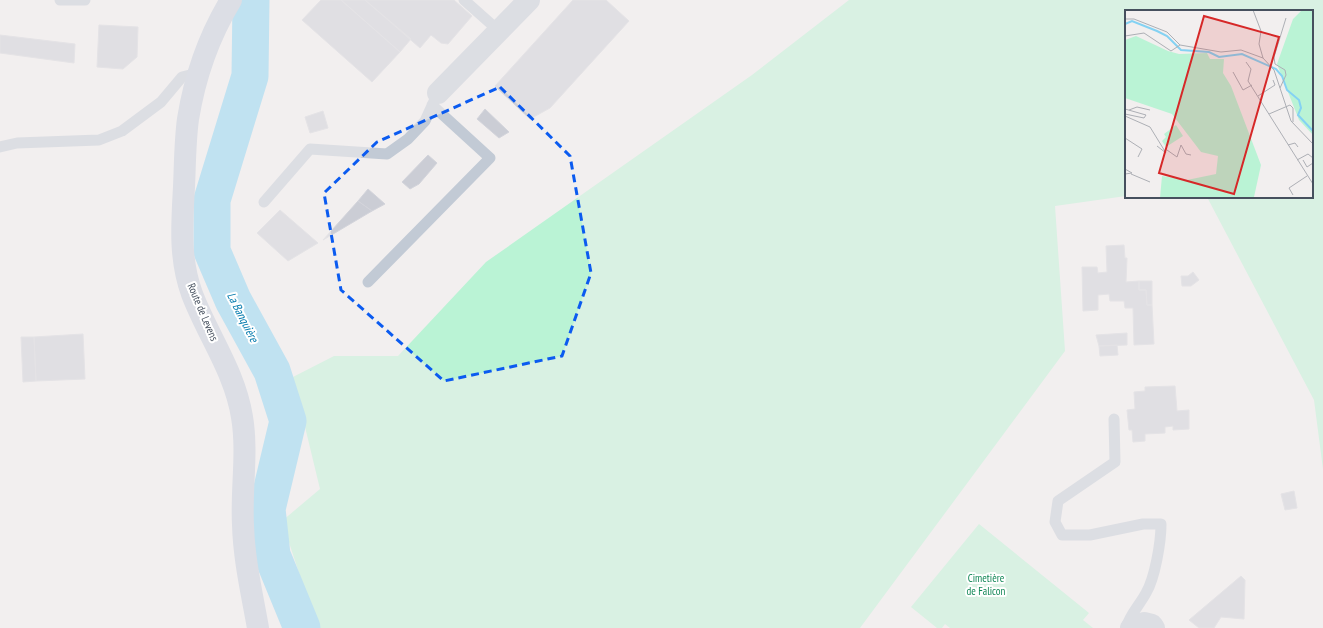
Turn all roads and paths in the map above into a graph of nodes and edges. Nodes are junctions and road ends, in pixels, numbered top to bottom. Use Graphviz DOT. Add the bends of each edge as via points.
graph roads {
  1 [pos="60,0"];
  2 [pos="85,0"];
  3 [pos="232,0"];
  4 [pos="464,0"];
  5 [pos="528,0"];
  6 [pos="499,30"];
  7 [pos="198,73"];
  8 [pos="435,99"];
  9 [pos="0,147"];
  10 [pos="264,202"];
  11 [pos="368,282"];
  12 [pos="1114,419"];
  13 [pos="258,628"];
  14 [pos="1126,628"];
  15 [pos="1132,628"];
  16 [pos="1154,628"];
  1 -- 2 [label="lane"];
  3 -- 7 [label="street, Route de Levens" via="216,25"];
  4 -- 6 [label="lane"];
  5 -- 6 [label="street"];
  6 -- 8 [label="street"];
  7 -- 9 [label="lane" via="182,77 161,102 122,131 99,140 17,143"];
  7 -- 13 [label="street, Route de Levens" via="188,119 181,238 184,266 192,293 234,382 242,416 246,450 242,523"];
  8 -- 10 [label="lane" via="425,121 408,139 387,154 310,149"];
  8 -- 11 [label="lane" via="490,158"];
  12 -- 14 [label="lane" via="1115,462 1058,501 1055,522 1062,534 1090,535 1143,524 1161,524 1161,546 1147,592 1129,617"];
  15 -- 16 [label="street" via="1144,623"];
}
